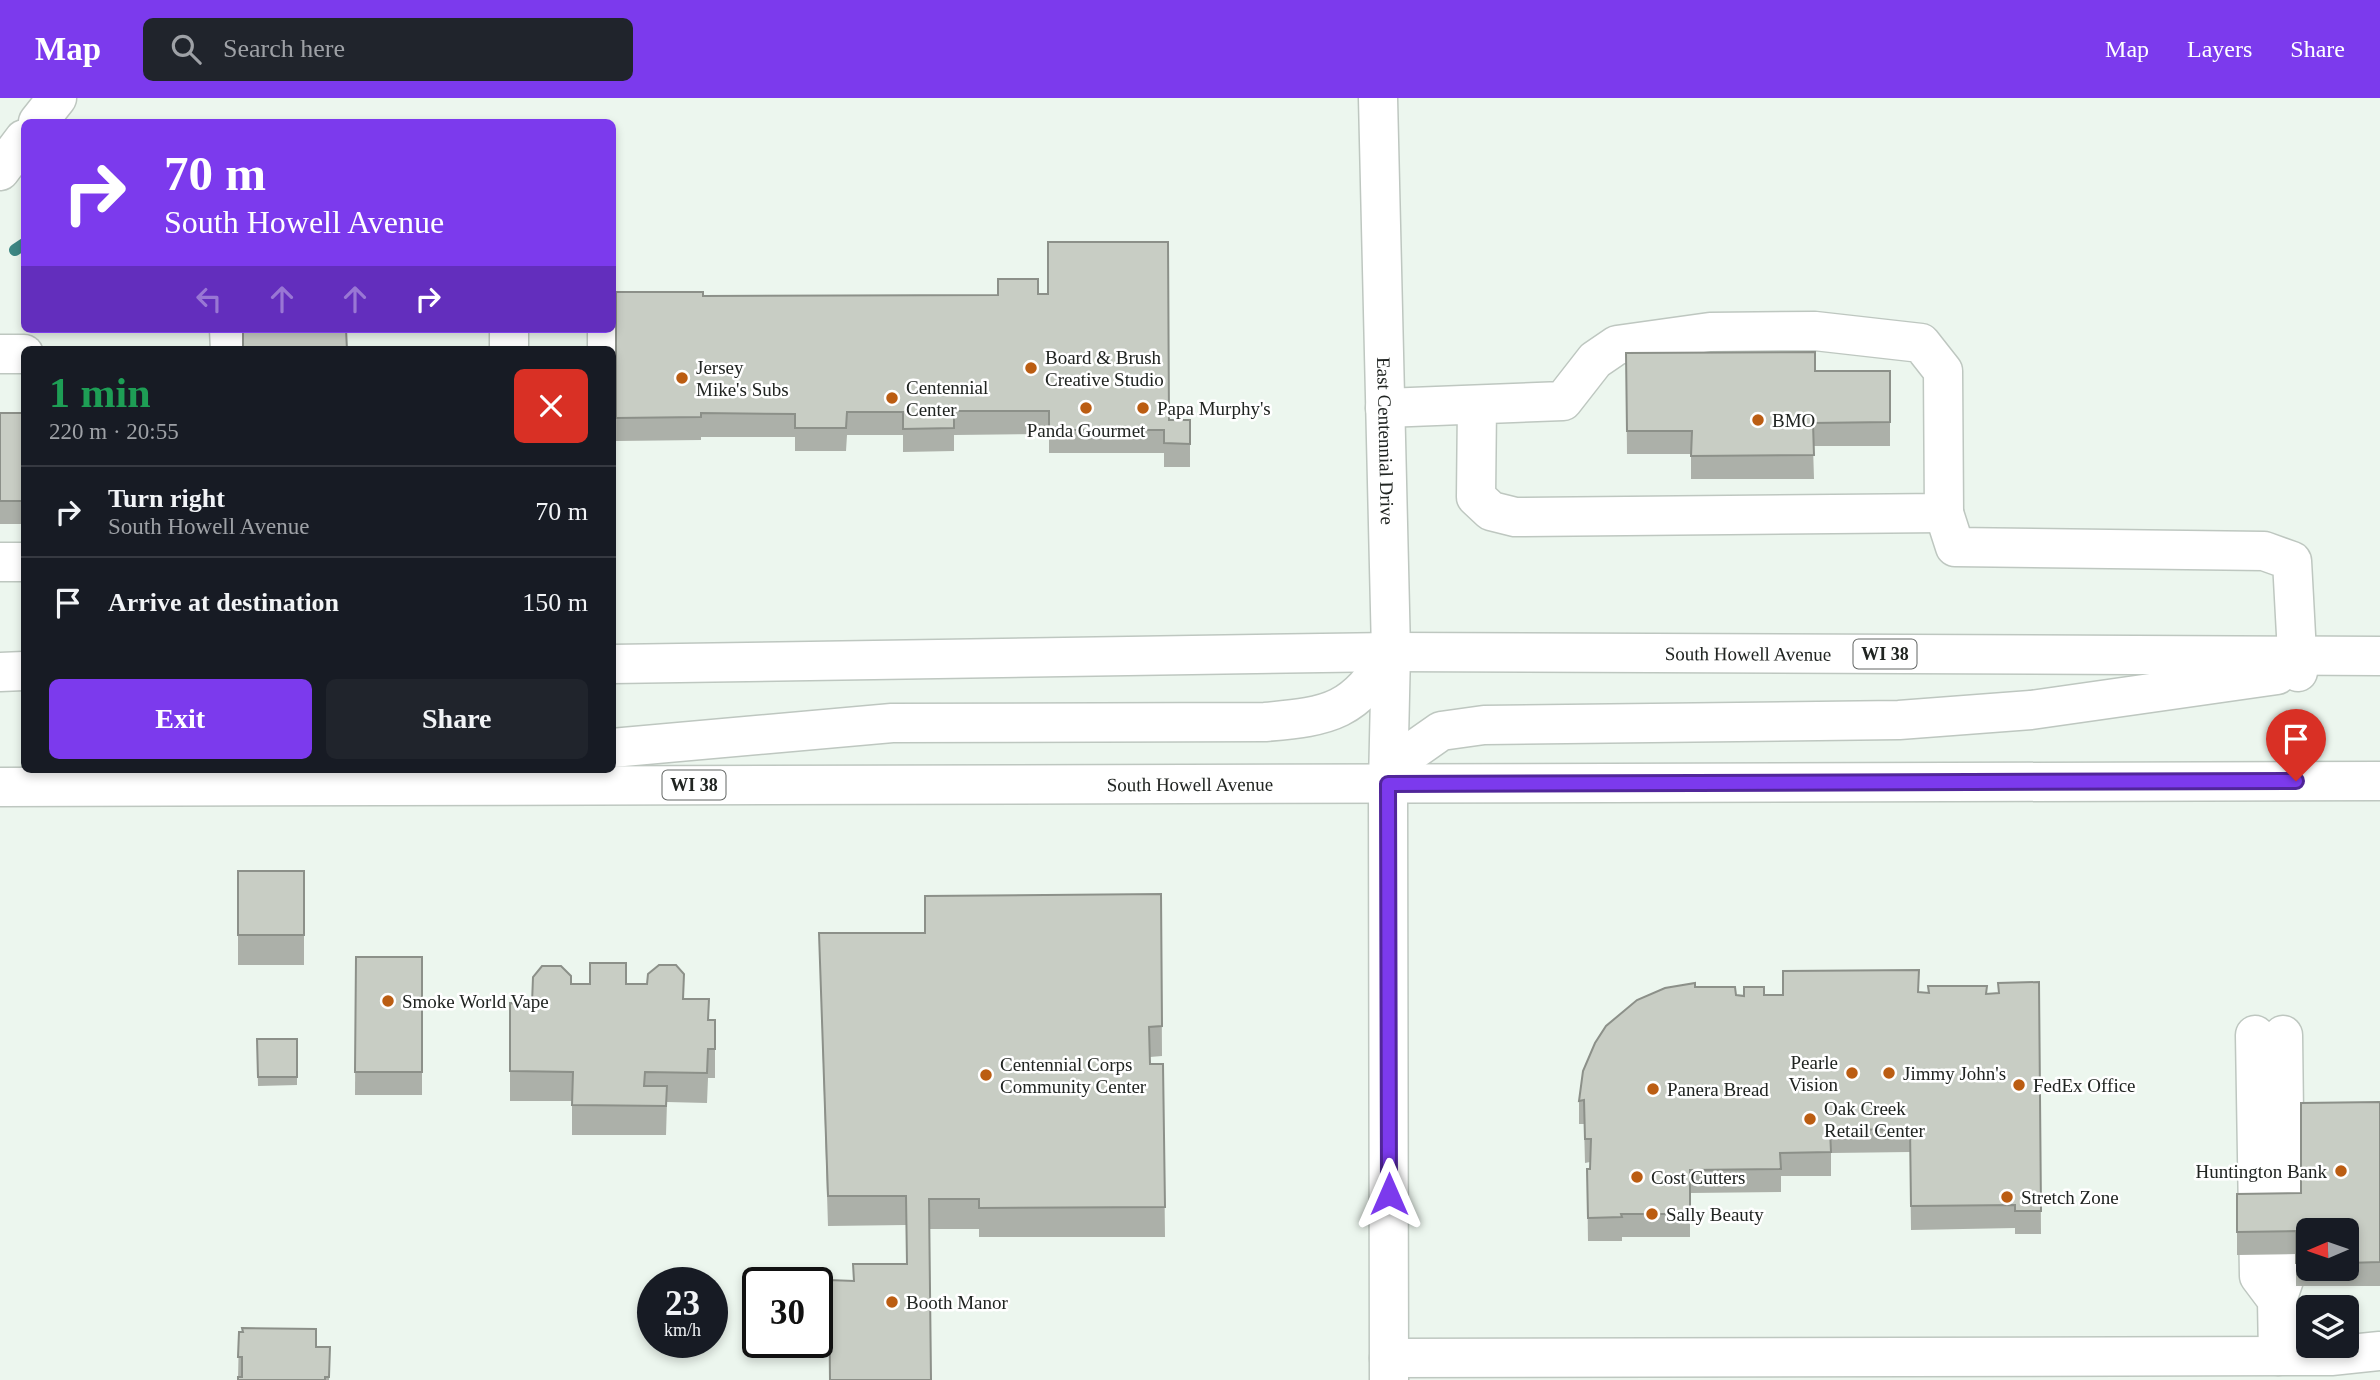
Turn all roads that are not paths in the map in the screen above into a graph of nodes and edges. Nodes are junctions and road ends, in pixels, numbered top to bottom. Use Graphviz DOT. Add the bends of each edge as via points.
graph roads {
  1 [pos="57,98"];
  2 [pos="1378,98"];
  3 [pos="40,119"];
  4 [pos="21,143"];
  5 [pos="0,171"];
  6 [pos="0,354"];
  7 [pos="21,354"];
  8 [pos="1476,405"];
  9 [pos="1385,408"];
  10 [pos="1944,513"];
  11 [pos="0,562"];
  12 [pos="21,562"];
  13 [pos="1391,652"];
  14 [pos="2380,658"];
  15 [pos="616,664"];
  16 [pos="2297,664"];
  17 [pos="21,671"];
  18 [pos="0,672"];
  19 [pos="616,748"];
  20 [pos="517,773"];
  21 [pos="2380,781"];
  22 [pos="1388,784"];
  23 [pos="469,786"];
  24 [pos="0,787"];
  25 [pos="2269,1035"];
  26 [pos="2380,1351"];
  27 [pos="2278,1356"];
  28 [pos="1389,1369"];
  1 -- 3 [label="main road"];
  2 -- 9 [label="main road, East Centennial Drive"];
  4 -- 5 [label="main road"];
  6 -- 7 [label="main road"];
  8 -- 9 [label="main road"];
  8 -- 10 [label="main road" via="1476,497 1491,511 1515,517"];
  8 -- 10 [label="main road" via="1563,401 1595,360 1617,345 1710,332 1815,331 1921,344 1943,371"];
  9 -- 13 [label="main road, East Centennial Drive"];
  10 -- 16 [label="main road" via="1955,547 2264,551 2292,561"];
  11 -- 12 [label="main road"];
  13 -- 15 [label="main road, South Howell Avenue / WI 38"];
  13 -- 16 [label="main road, South Howell Avenue / WI 38"];
  13 -- 19 [label="main road" via="1372,683 1344,706 1310,718 892,723"];
  13 -- 22 [label="main road, East Centennial Drive"];
  14 -- 16 [label="main road"];
  16 -- 22 [label="main road" via="2031,710 1899,720 1484,725 1441,731 1411,752"];
  17 -- 18 [label="main road"];
  20 -- 23 [label="main road"];
  21 -- 22 [label="main road, South Howell Avenue / WI 38"];
  22 -- 23 [label="main road, South Howell Avenue / WI 38"];
  22 -- 28 [label="main road, East Centennial Drive"];
  23 -- 24 [label="main road, South Howell Avenue / WI 38"];
  25 -- 27 [label="main road" via="2259,1276 2277,1300"];
  26 -- 27 [label="main road"];
  27 -- 28 [label="main road"];
}
